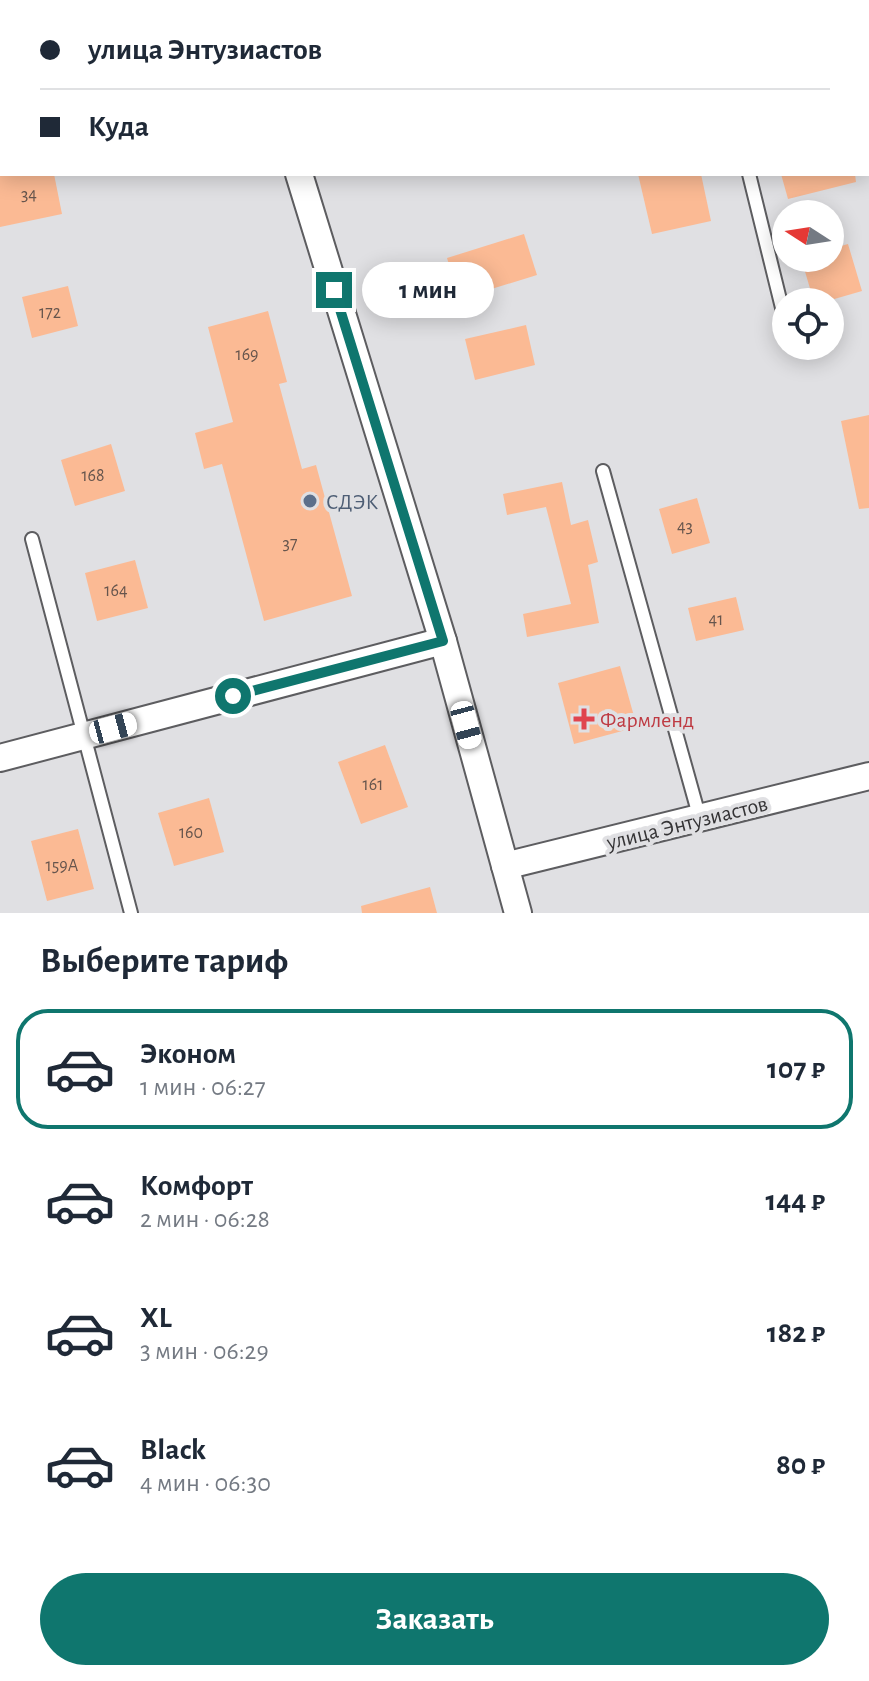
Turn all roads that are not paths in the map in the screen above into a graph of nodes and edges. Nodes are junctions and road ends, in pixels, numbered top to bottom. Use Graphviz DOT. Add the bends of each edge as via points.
graph roads {
  1 [pos="300,176"];
  2 [pos="749,176"];
  3 [pos="777,288"];
  4 [pos="603,471"];
  5 [pos="32,539"];
  6 [pos="443,641"];
  7 [pos="82,736"];
  8 [pos="0,758"];
  9 [pos="869,776"];
  10 [pos="700,820"];
  11 [pos="505,866"];
  12 [pos="131,913"];
  13 [pos="518,913"];
  1 -- 6 [label="street"];
  2 -- 3 [label="lane"];
  4 -- 10 [label="lane"];
  5 -- 7 [label="lane"];
  6 -- 7 [label="street"];
  6 -- 11 [label="street"];
  7 -- 8 [label="street"];
  7 -- 12 [label="lane"];
  9 -- 10 [label="street, улица Энтузиастов"];
  10 -- 11 [label="street, улица Энтузиастов"];
  11 -- 13 [label="street"];
}
